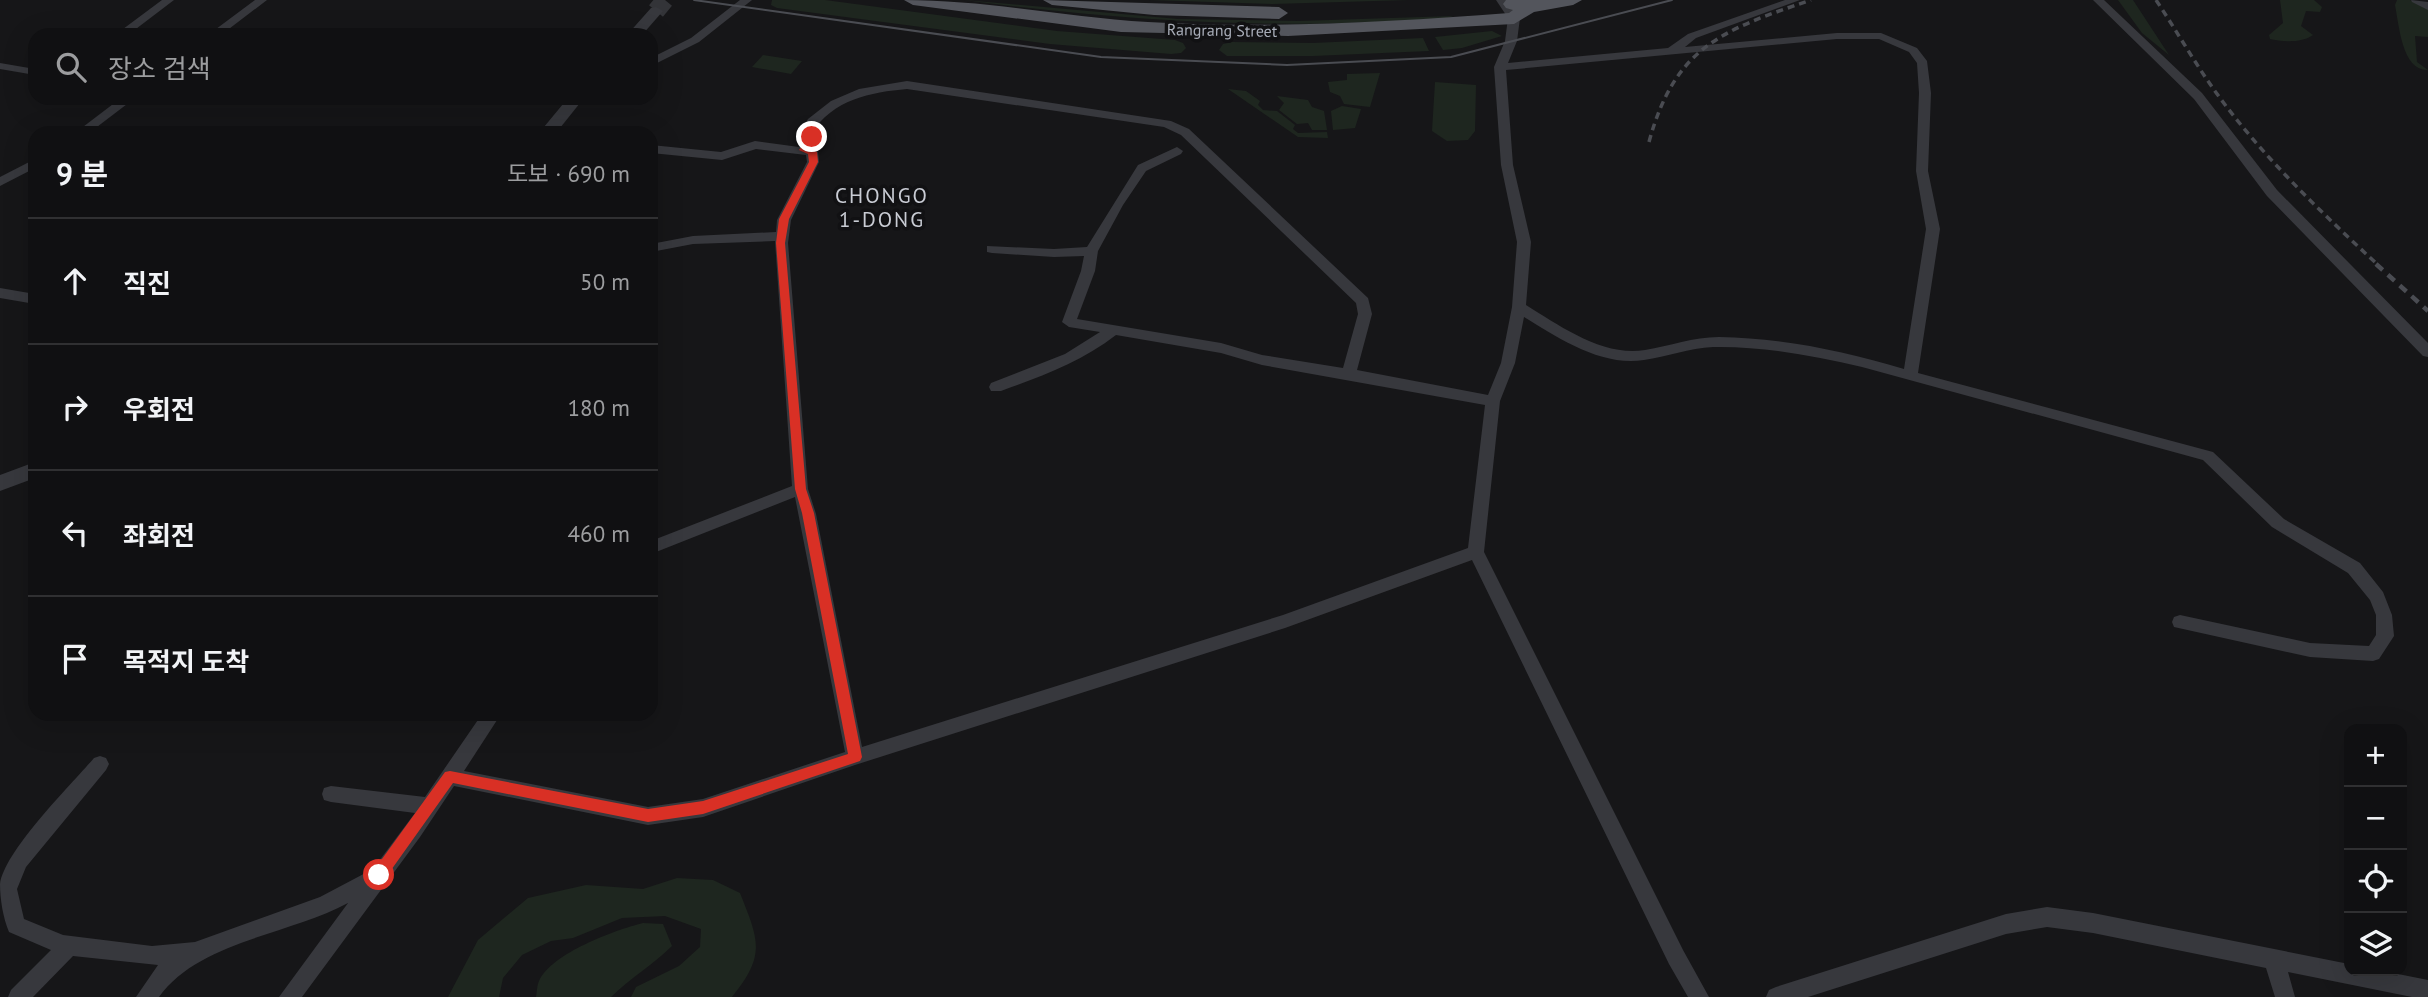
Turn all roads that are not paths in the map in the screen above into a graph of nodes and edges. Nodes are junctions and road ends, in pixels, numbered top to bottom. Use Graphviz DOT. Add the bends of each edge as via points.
graph roads {
  1 [pos="169,0"];
  2 [pos="262,0"];
  3 [pos="747,0"];
  4 [pos="913,0"];
  5 [pos="1048,0"];
  6 [pos="1573,0"];
  7 [pos="1795,0"];
  8 [pos="2098,0"];
  9 [pos="2416,0"];
  10 [pos="1502,1"];
  11 [pos="2428,6"];
  12 [pos="656,11"];
  13 [pos="1521,12"];
  14 [pos="131,28"];
  15 [pos="224,28"];
  16 [pos="640,28"];
  17 [pos="1668,53"];
  18 [pos="658,60"];
  19 [pos="0,66"];
  20 [pos="1500,67"];
  21 [pos="28,71"];
  22 [pos="119,105"];
  23 [pos="570,105"];
  24 [pos="91,126"];
  25 [pos="553,126"];
  26 [pos="658,150"];
  27 [pos="803,150"];
  28 [pos="1177,150"];
  29 [pos="28,167"];
  30 [pos="0,182"];
  31 [pos="782,236"];
  32 [pos="658,247"];
  33 [pos="992,249"];
  34 [pos="1091,251"];
  35 [pos="0,293"];
  36 [pos="28,298"];
  37 [pos="1518,307"];
  38 [pos="1111,331"];
  39 [pos="2428,352"];
  40 [pos="1349,374"];
  41 [pos="1910,376"];
  42 [pos="996,387"];
  43 [pos="1493,401"];
  44 [pos="28,473"];
  45 [pos="0,483"];
  46 [pos="800,489"];
  47 [pos="658,545"];
  48 [pos="1476,551"];
  49 [pos="2180,622"];
  50 [pos="487,721"];
  51 [pos="855,757"];
  52 [pos="100,764"];
  53 [pos="450,777"];
  54 [pos="331,794"];
  55 [pos="430,806"];
  56 [pos="379,875"];
  57 [pos="69,946"];
  58 [pos="195,952"];
  59 [pos="2275,961"];
  60 [pos="2428,990"];
  61 [pos="18,997"];
  62 [pos="146,997"];
  63 [pos="289,997"];
  64 [pos="1699,997"];
  65 [pos="1776,997"];
  66 [pos="2285,997"];
  1 -- 14 [label="street"];
  2 -- 15 [label="street"];
  3 -- 18 [label="street" via="695,40"];
  4 -- 13 [label="main road, Rangrang Street" via="1094,24 1216,30 1320,32"];
  5 -- 10 [label="main road, Rangrang Street" via="1277,13 1343,13"];
  6 -- 13 [label="main road, Rangrang Street"];
  7 -- 17 [label="street" via="1692,36"];
  8 -- 39 [label="street" via="2198,96 2272,193"];
  9 -- 11 [label="street"];
  10 -- 13 [label="main road, Rangrang Street"];
  12 -- 16 [label="street"];
  13 -- 20 [label="street"];
  17 -- 20 [label="street"];
  17 -- 41 [label="street" via="1881,36 1913,50 1923,63 1922,170 1933,229"];
  19 -- 21 [label="street"];
  20 -- 37 [label="street" via="1507,165 1524,242"];
  22 -- 24 [label="street"];
  23 -- 25 [label="street"];
  26 -- 27 [label="street" via="722,156 755,145"];
  27 -- 31 [label="street" via="812,152 813,162 784,219"];
  27 -- 40 [label="street" via="811,139 805,134 807,129 828,107 853,95 895,85 1167,124 1185,132 1363,301"];
  28 -- 34 [label="street" via="1142,169"];
  29 -- 30 [label="street"];
  31 -- 32 [label="street" via="693,240"];
  31 -- 46 [label="street"];
  33 -- 34 [label="street"];
  34 -- 38 [label="street" via="1069,322"];
  35 -- 36 [label="street"];
  37 -- 41 [label="street" via="1544,324 1615,353 1639,356 1715,342 1755,345 1827,353"];
  37 -- 43 [label="street" via="1508,363"];
  38 -- 40 [label="street"];
  38 -- 42 [label="street" via="1089,350"];
  40 -- 43 [label="street"];
  41 -- 49 [label="street" via="2208,456 2277,523 2354,568 2378,597 2385,636 2374,654 2310,650"];
  43 -- 48 [label="street"];
  44 -- 45 [label="street"];
  46 -- 47 [label="street"];
  46 -- 51 [label="street"];
  48 -- 51 [label="street" via="1285,621"];
  48 -- 64 [label="street"];
  50 -- 53 [label="street"];
  51 -- 53 [label="street" via="703,808 648,816"];
  52 -- 57 [label="street" via="19,861 7,889 16,925"];
  53 -- 55 [label="street"];
  54 -- 55 [label="street"];
  55 -- 56 [label="street"];
  56 -- 58 [label="street" via="326,904"];
  56 -- 63 [label="street"];
  57 -- 58 [label="street" via="152,956"];
  57 -- 61 [label="street"];
  58 -- 62 [label="street" via="162,975"];
  59 -- 60 [label="street"];
  59 -- 65 [label="street" via="2047,917 2006,923"];
  59 -- 66 [label="street"];
}
